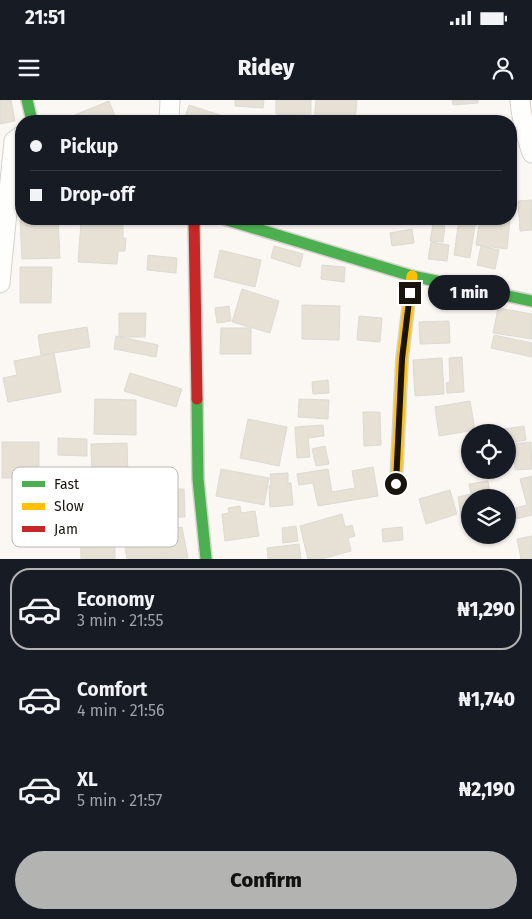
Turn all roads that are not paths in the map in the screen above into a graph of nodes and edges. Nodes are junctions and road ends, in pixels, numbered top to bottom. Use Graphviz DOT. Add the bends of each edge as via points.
graph roads {
  1 [pos="27,100"];
  2 [pos="170,100"];
  3 [pos="520,100"];
  4 [pos="31,115"];
  5 [pos="169,115"];
  6 [pos="12,139"];
  7 [pos="532,153"];
  8 [pos="194,225"];
  9 [pos="244,225"];
  10 [pos="412,276"];
  11 [pos="0,283"];
  12 [pos="532,302"];
  13 [pos="396,484"];
  14 [pos="206,559"];
  1 -- 4 [label="street"];
  2 -- 5 [label="street"];
  3 -- 7 [label="street"];
  6 -- 11 [label="street"];
  8 -- 14 [label="street" via="198,479"];
  9 -- 10 [label="street"];
  10 -- 12 [label="street"];
  10 -- 13 [label="street" via="402,359"];
}
